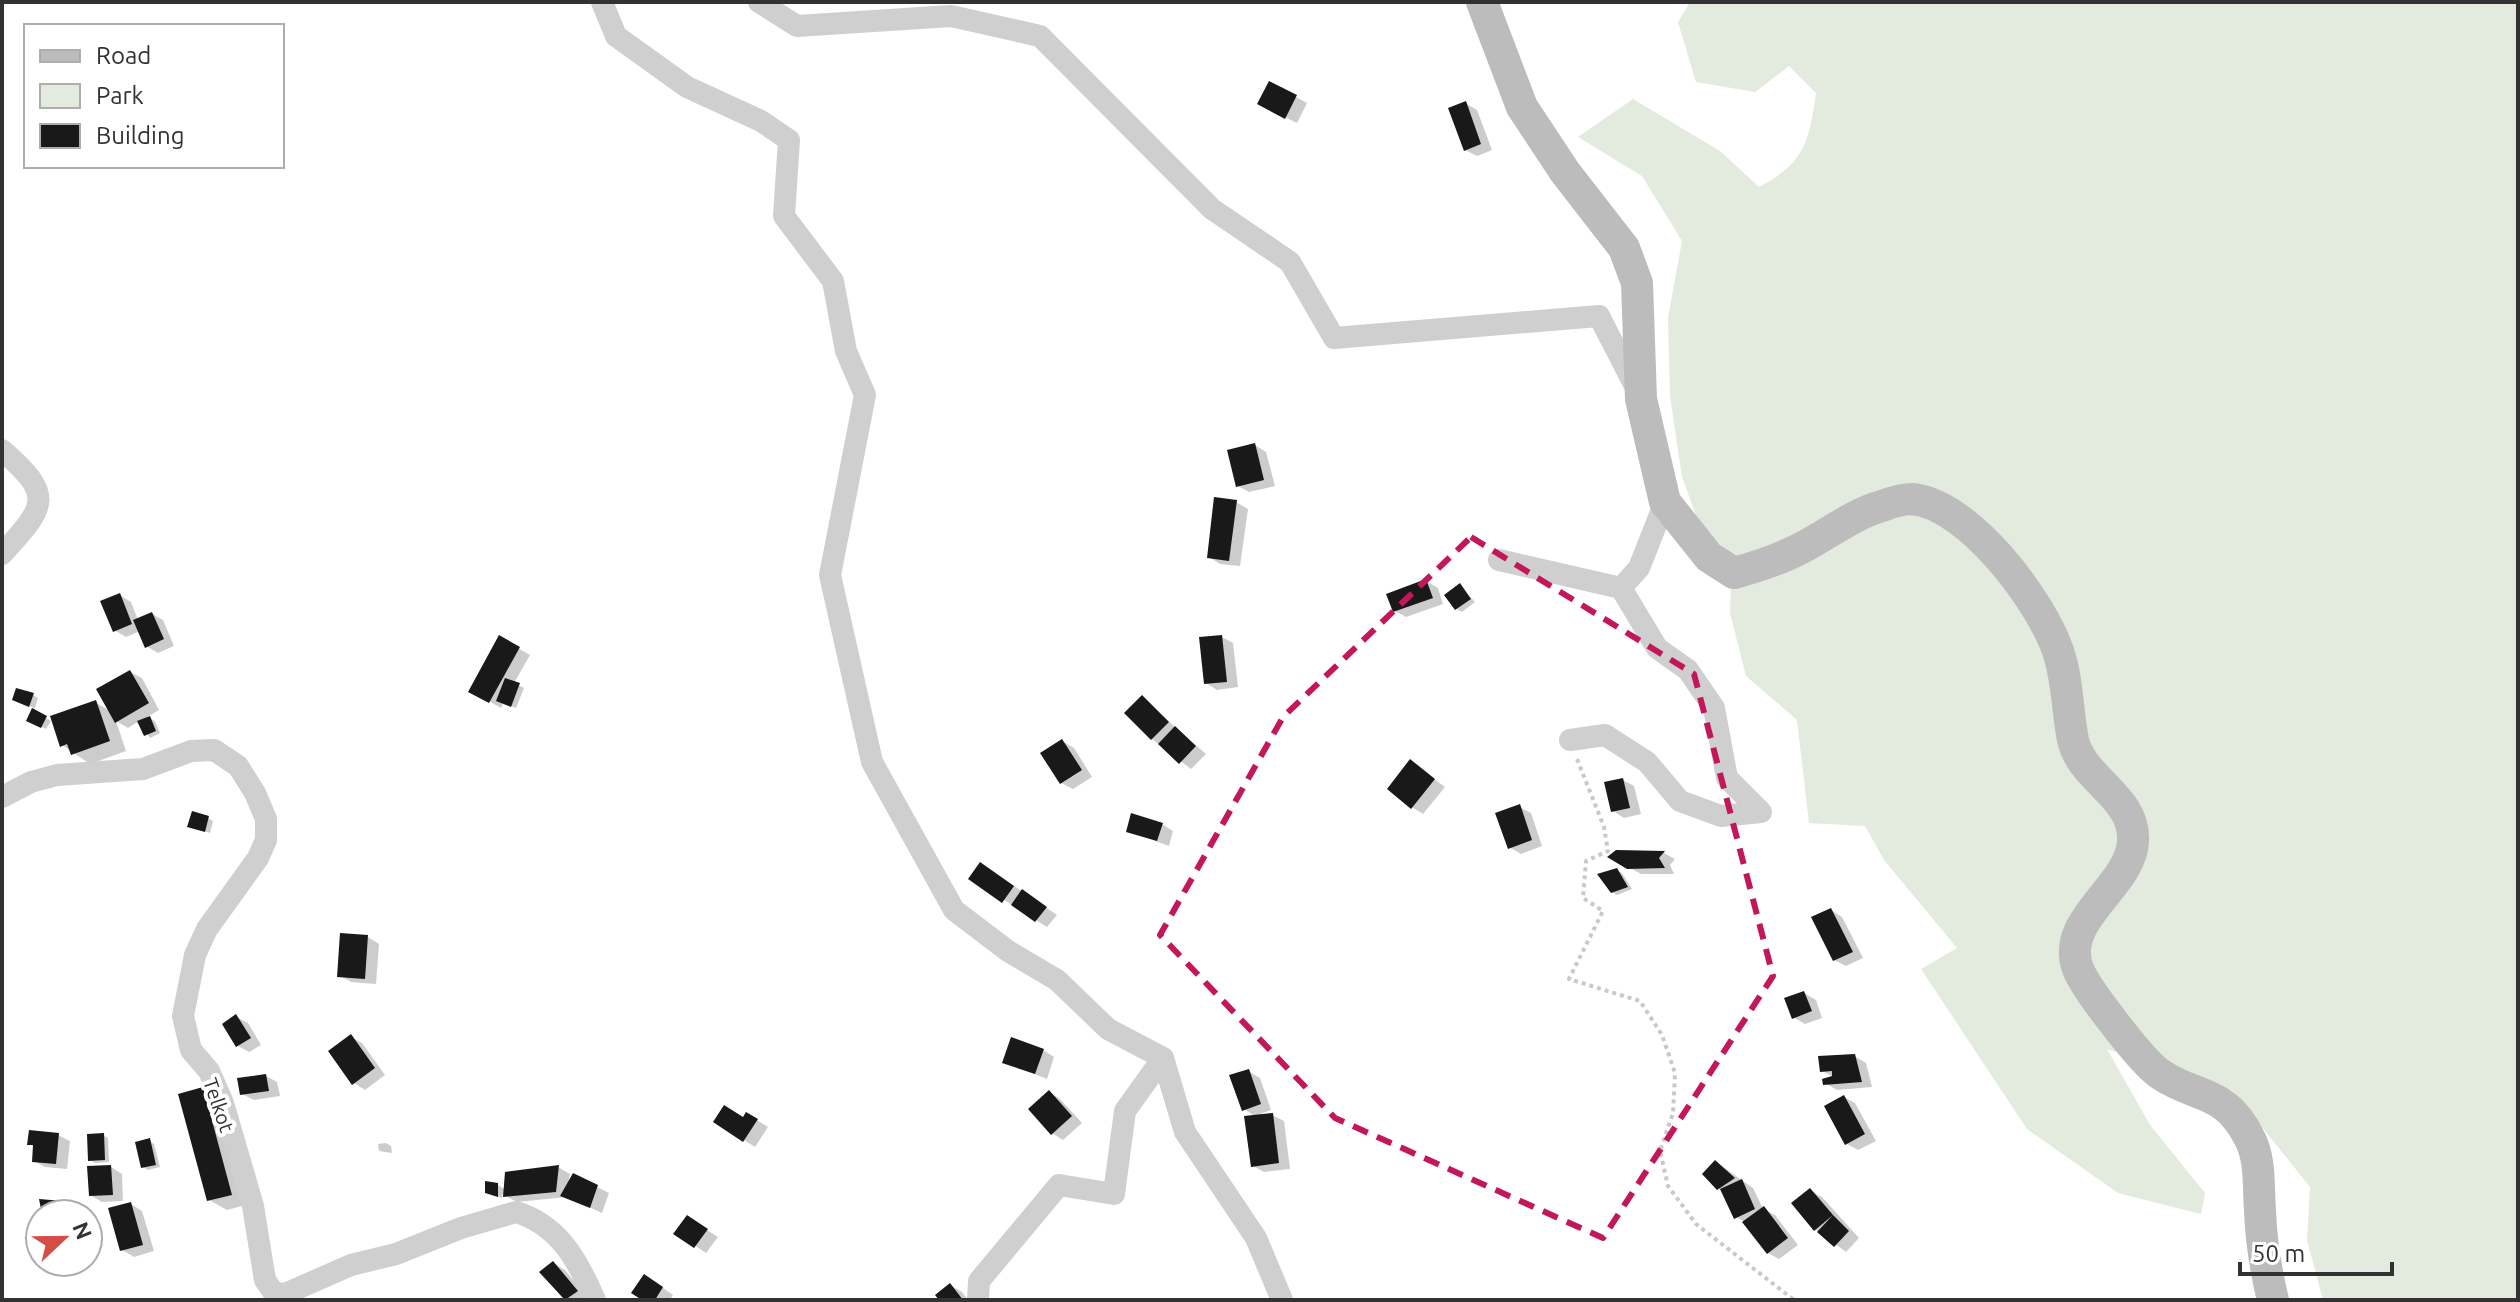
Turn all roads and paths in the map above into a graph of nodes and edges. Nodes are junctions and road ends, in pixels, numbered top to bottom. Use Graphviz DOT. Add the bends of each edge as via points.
graph roads {
  1 [pos="602,2"];
  2 [pos="759,2"];
  3 [pos="1482,2"];
  4 [pos="1641,399"];
  5 [pos="2,450"];
  6 [pos="1665,502"];
  7 [pos="2,554"];
  8 [pos="1499,560"];
  9 [pos="1621,588"];
  10 [pos="1570,740"];
  11 [pos="2,797"];
  12 [pos="1163,1058"];
  13 [pos="595,1300"];
  14 [pos="978,1300"];
  15 [pos="1282,1300"];
  16 [pos="1794,1300"];
  17 [pos="2273,1300"];
  1 -- 12 [label="street" via="616,36 687,87 789,140 784,216 833,281 846,351 865,395 830,575 872,762 954,910 1057,980 1108,1029"];
  2 -- 4 [label="street" via="797,26 951,16 1040,36 1212,209 1290,262 1334,338 1599,316"];
  3 -- 4 [label="street" via="1522,107 1624,248 1637,283"];
  4 -- 6 [label="street"];
  5 -- 7 [label="street" via="31,474 39,490 31,522"];
  6 -- 9 [label="street" via="1639,568"];
  6 -- 17 [label="street" via="1709,557 1734,573 1769,564 1879,506 1912,499 1954,515 2038,604 2063,668 2080,761 2120,801 2134,840 2129,859 2085,921 2076,965 2092,995 2159,1074 2212,1096 2237,1117 2251,1140"];
  8 -- 9 [label="street"];
  9 -- 10 [label="street" via="1657,648 1688,670 1714,708 1727,778 1761,812 1721,816 1680,801 1647,762 1605,735"];
  10 -- 16 [label="path" via="1608,851 1586,861 1583,898 1603,911 1569,979 1640,1001 1662,1035 1675,1073 1673,1113 1660,1151 1668,1186 1696,1224"];
  11 -- 13 [label="street, Telkot" via="57,775 143,769 191,751 214,750 238,766 255,793 266,819 266,840 201,942 183,1016 191,1050 209,1071 223,1103 253,1206 265,1280 274,1293 285,1294 351,1265 516,1212 548,1226 564,1242"];
  12 -- 14 [label="street" via="1125,1111 1114,1194 1059,1185 979,1281"];
  12 -- 15 [label="street" via="1185,1132 1256,1238"];
}
